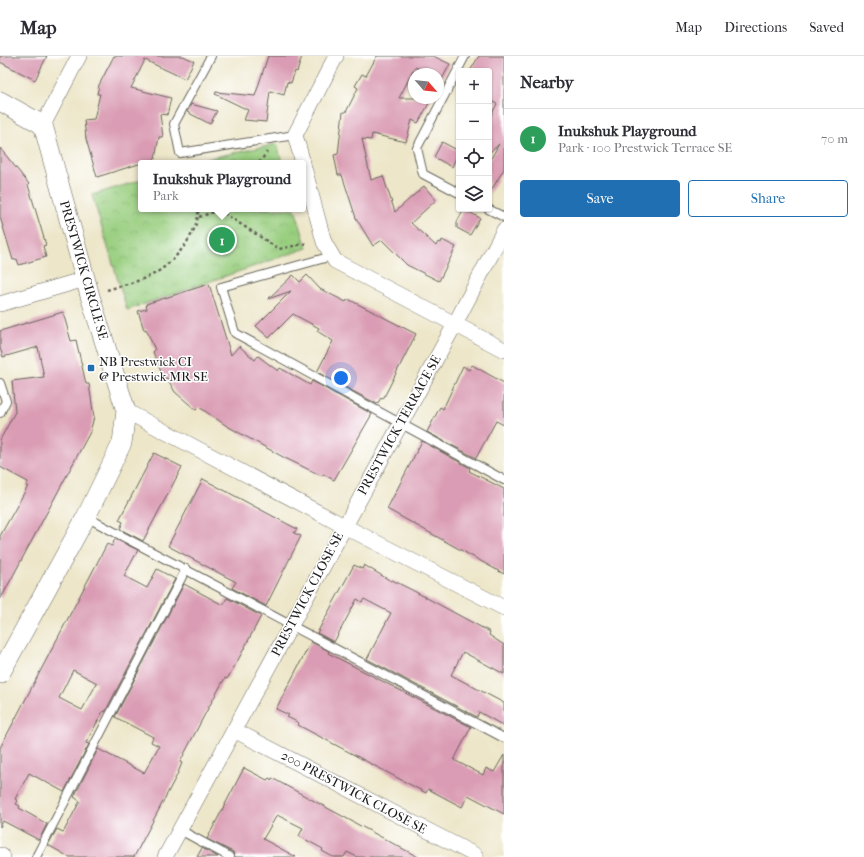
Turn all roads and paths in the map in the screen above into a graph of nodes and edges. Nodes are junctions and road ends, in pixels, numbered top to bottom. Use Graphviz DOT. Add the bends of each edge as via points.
graph roads {
  1 [pos="79,56"];
  2 [pos="211,56"];
  3 [pos="336,56"];
  4 [pos="465,56"];
  5 [pos="0,101"];
  6 [pos="43,125"];
  7 [pos="295,135"];
  8 [pos="302,160"];
  9 [pos="306,174"];
  10 [pos="456,191"];
  11 [pos="492,211"];
  12 [pos="198,212"];
  13 [pos="213,212"];
  14 [pos="222,212"];
  15 [pos="199,217"];
  16 [pos="504,217"];
  17 [pos="504,230"];
  18 [pos="324,242"];
  19 [pos="332,256"];
  20 [pos="88,287"];
  21 [pos="0,304"];
  22 [pos="455,324"];
  23 [pos="504,350"];
  24 [pos="0,383"];
  25 [pos="126,411"];
  26 [pos="0,413"];
  27 [pos="400,424"];
  28 [pos="504,480"];
  29 [pos="86,518"];
  30 [pos="344,526"];
  31 [pos="186,569"];
  32 [pos="504,608"];
  33 [pos="290,625"];
  34 [pos="0,674"];
  35 [pos="234,730"];
  36 [pos="504,738"];
  37 [pos="180,830"];
  38 [pos="0,855"];
  39 [pos="475,855"];
  40 [pos="3,857"];
  41 [pos="36,857"];
  42 [pos="165,857"];
  43 [pos="230,857"];
  1 -- 6 [label="street"];
  2 -- 7 [label="lane" via="174,124 180,153"];
  3 -- 7 [label="street"];
  4 -- 10 [label="lane" via="417,148 423,174"];
  5 -- 6 [label="street"];
  6 -- 20 [label="street, PRESTWICK CIRCLE SE"];
  7 -- 8 [label="street"];
  9 -- 18 [label="street"];
  11 -- 16 [label="lane"];
  12 -- 15 [label="path"];
  13 -- 15 [label="path"];
  14 -- 18 [label="path" via="279,249 297,244"];
  15 -- 20 [label="path" via="179,254 152,275"];
  17 -- 22 [label="street, PRESTWICK TERRACE SE"];
  18 -- 19 [label="street"];
  19 -- 22 [label="street" via="336,262"];
  19 -- 27 [label="lane" via="221,287 235,333"];
  20 -- 21 [label="street"];
  20 -- 25 [label="street, PRESTWICK CIRCLE SE"];
  22 -- 23 [label="street"];
  22 -- 27 [label="street, PRESTWICK TERRACE SE"];
  24 -- 26 [label="lane" via="6,401"];
  25 -- 29 [label="street, PRESTWICK CIRCLE SE" via="122,443"];
  25 -- 30 [label="street, PRESTWICK CLOSE SE"];
  27 -- 28 [label="lane"];
  27 -- 30 [label="street, PRESTWICK TERRACE SE"];
  29 -- 31 [label="lane"];
  29 -- 34 [label="street, PRESTWICK CIRCLE SE"];
  30 -- 32 [label="street"];
  30 -- 33 [label="street, PRESTWICK CLOSE SE"];
  31 -- 33 [label="lane"];
  31 -- 41 [label="lane"];
  33 -- 35 [label="street, PRESTWICK CLOSE SE"];
  33 -- 36 [label="lane"];
  35 -- 37 [label="street, PRESTWICK CLOSE SE"];
  35 -- 39 [label="street, 200 PRESTWICK CLOSE SE"];
  37 -- 42 [label="street, PRESTWICK CLOSE SE"];
  37 -- 43 [label="lane"];
  38 -- 40 [label="street"];
}
